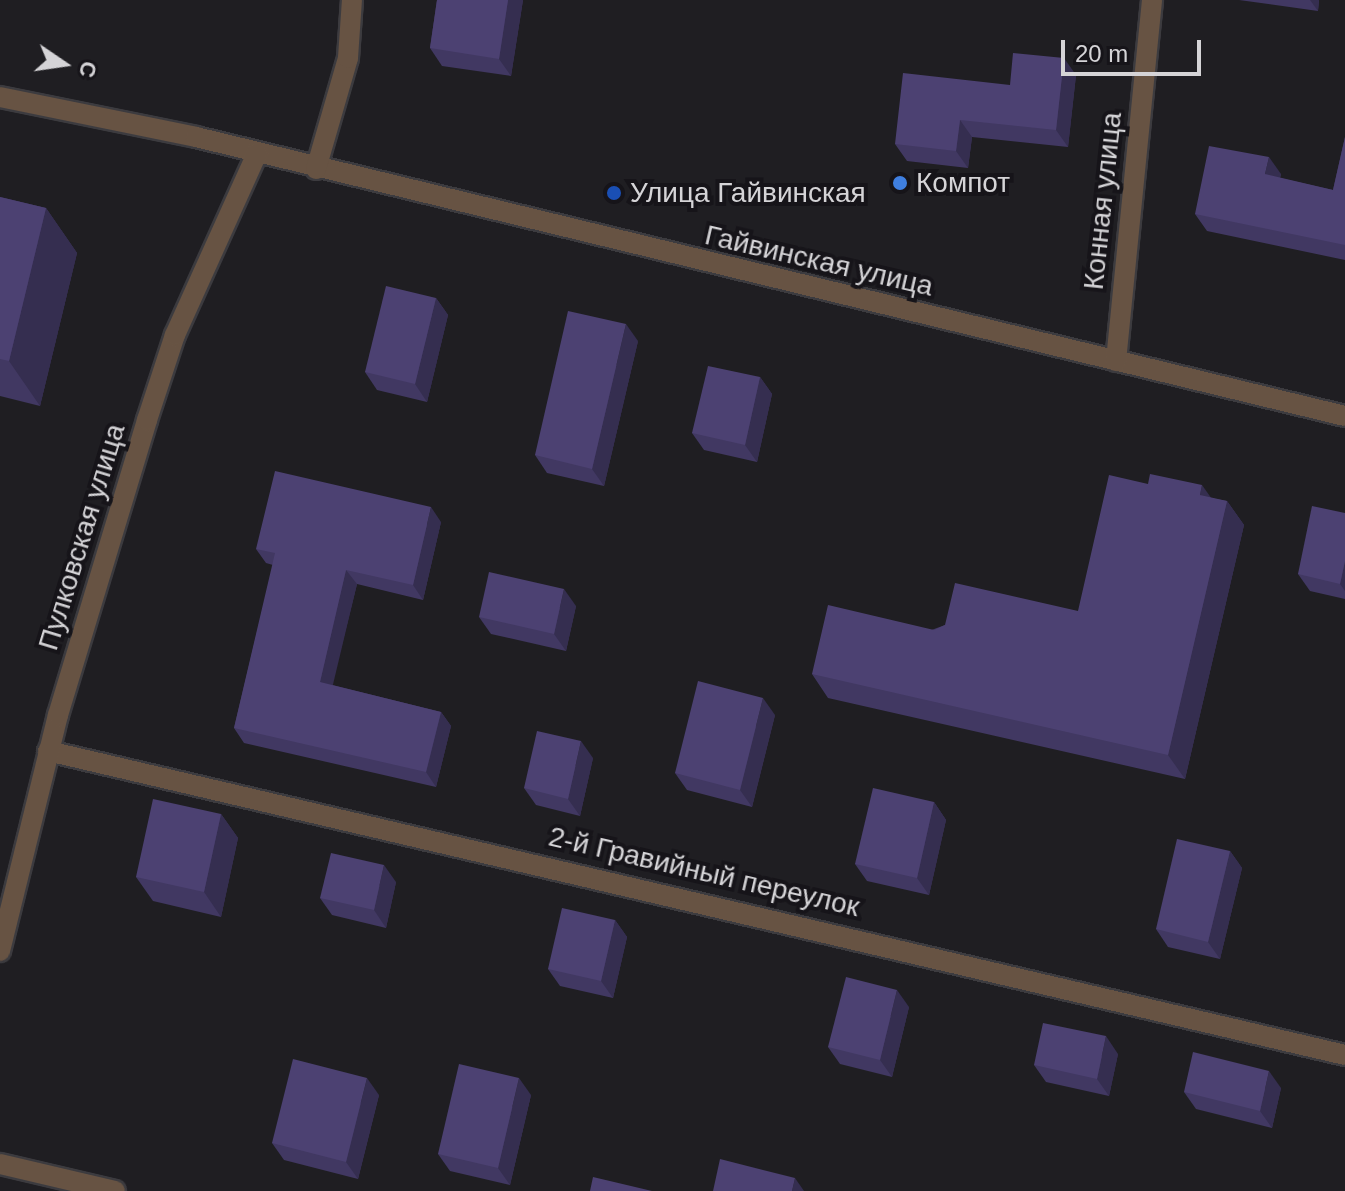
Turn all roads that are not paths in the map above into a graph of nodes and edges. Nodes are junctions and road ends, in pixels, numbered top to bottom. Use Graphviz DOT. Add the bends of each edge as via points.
graph roads {
  1 [pos="352,0"];
  2 [pos="1152,0"];
  3 [pos="0,97"];
  4 [pos="257,153"];
  5 [pos="316,169"];
  6 [pos="1116,361"];
  7 [pos="1345,416"];
  8 [pos="48,751"];
  9 [pos="0,951"];
  10 [pos="1345,1055"];
  11 [pos="0,1164"];
  12 [pos="115,1191"];
  1 -- 5 [label="street" via="348,58"];
  2 -- 6 [label="street, Конная улица"];
  3 -- 4 [label="street, Гайвинская улица"];
  4 -- 5 [label="street, Гайвинская улица"];
  4 -- 8 [label="street, Пулковская улица" via="175,335"];
  5 -- 6 [label="street, Гайвинская улица"];
  6 -- 7 [label="street, Гайвинская улица"];
  8 -- 9 [label="street, Пулковская улица"];
  8 -- 10 [label="street, 2-й Гравийный переулок" via="802,922"];
  11 -- 12 [label="street"];
}
